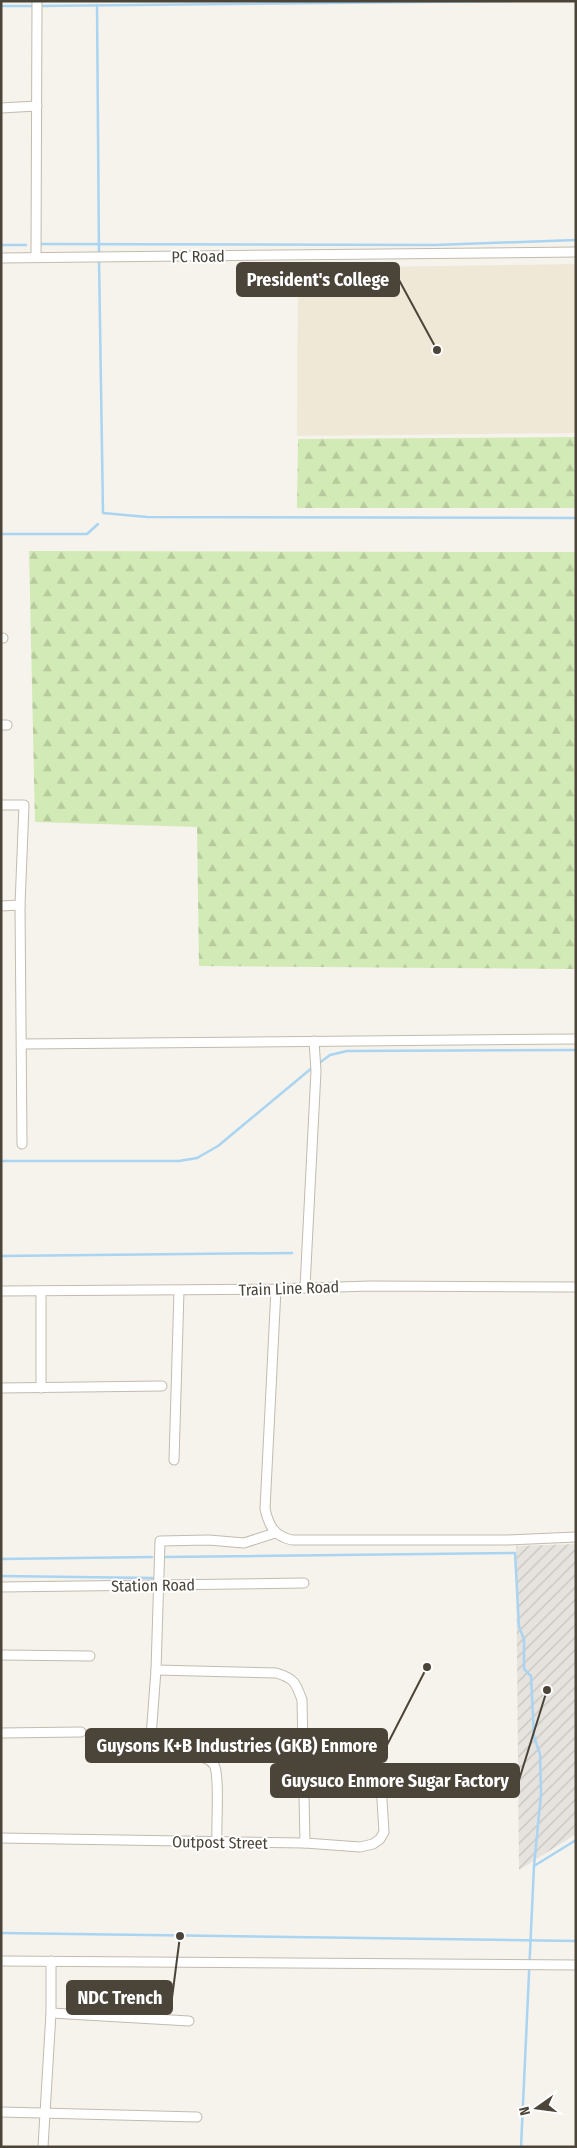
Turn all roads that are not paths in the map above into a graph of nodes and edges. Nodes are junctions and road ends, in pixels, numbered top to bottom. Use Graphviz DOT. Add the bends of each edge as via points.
graph roads {
  1 [pos="37,1"];
  2 [pos="37,106"];
  3 [pos="1,108"];
  4 [pos="576,252"];
  5 [pos="36,257"];
  6 [pos="1,258"];
  7 [pos="1,805"];
  8 [pos="1,906"];
  9 [pos="20,906"];
  10 [pos="576,1039"];
  11 [pos="314,1041"];
  12 [pos="22,1044"];
  13 [pos="22,1144"];
  14 [pos="305,1287"];
  15 [pos="576,1287"];
  16 [pos="276,1289"];
  17 [pos="1,1291"];
  18 [pos="41,1291"];
  19 [pos="179,1291"];
  20 [pos="162,1386"];
  21 [pos="1,1388"];
  22 [pos="41,1388"];
  23 [pos="174,1460"];
  24 [pos="275,1534"];
  25 [pos="576,1537"];
  26 [pos="304,1583"];
  27 [pos="158,1585"];
  28 [pos="1,1587"];
  29 [pos="1,1655"];
  30 [pos="90,1656"];
  31 [pos="156,1670"];
  32 [pos="81,1732"];
  33 [pos="1,1733"];
  34 [pos="381,1784"];
  35 [pos="1,1838"];
  36 [pos="217,1842"];
  37 [pos="305,1843"];
  38 [pos="1,1961"];
  39 [pos="51,1961"];
  40 [pos="576,1965"];
  41 [pos="51,2013"];
  42 [pos="189,2021"];
  43 [pos="1,2112"];
  44 [pos="44,2114"];
  45 [pos="197,2117"];
  46 [pos="43,2147"];
  1 -- 2 [label="street"];
  2 -- 3 [label="street"];
  2 -- 5 [label="street"];
  4 -- 5 [label="street, PC Road"];
  5 -- 6 [label="street, PC Road"];
  7 -- 9 [label="street" via="24,805"];
  8 -- 9 [label="street"];
  9 -- 12 [label="street"];
  10 -- 11 [label="street"];
  11 -- 12 [label="street"];
  11 -- 14 [label="street" via="316,1071"];
  12 -- 13 [label="street"];
  14 -- 15 [label="street, Train Line Road"];
  14 -- 16 [label="street, Train Line Road"];
  16 -- 19 [label="street, Train Line Road"];
  16 -- 24 [label="street" via="265,1509"];
  17 -- 18 [label="street, Train Line Road"];
  18 -- 19 [label="street, Train Line Road"];
  18 -- 22 [label="street"];
  19 -- 23 [label="street"];
  20 -- 22 [label="street"];
  21 -- 22 [label="street"];
  24 -- 25 [label="street" via="292,1540"];
  24 -- 27 [label="street" via="244,1542 160,1541"];
  26 -- 27 [label="street, Station Road"];
  27 -- 28 [label="street, Station Road"];
  27 -- 31 [label="street"];
  29 -- 30 [label="street"];
  31 -- 36 [label="street" via="153,1747 164,1754 204,1758 214,1764"];
  31 -- 37 [label="street" via="276,1673 290,1677 302,1700"];
  32 -- 33 [label="street"];
  34 -- 37 [label="street, Outpost Street" via="384,1832 380,1839 360,1847"];
  35 -- 36 [label="street, Outpost Street"];
  36 -- 37 [label="street, Outpost Street"];
  38 -- 39 [label="street"];
  39 -- 40 [label="street"];
  39 -- 41 [label="street"];
  41 -- 42 [label="street"];
  41 -- 44 [label="street"];
  43 -- 44 [label="street"];
  44 -- 45 [label="street"];
  44 -- 46 [label="street"];
}
